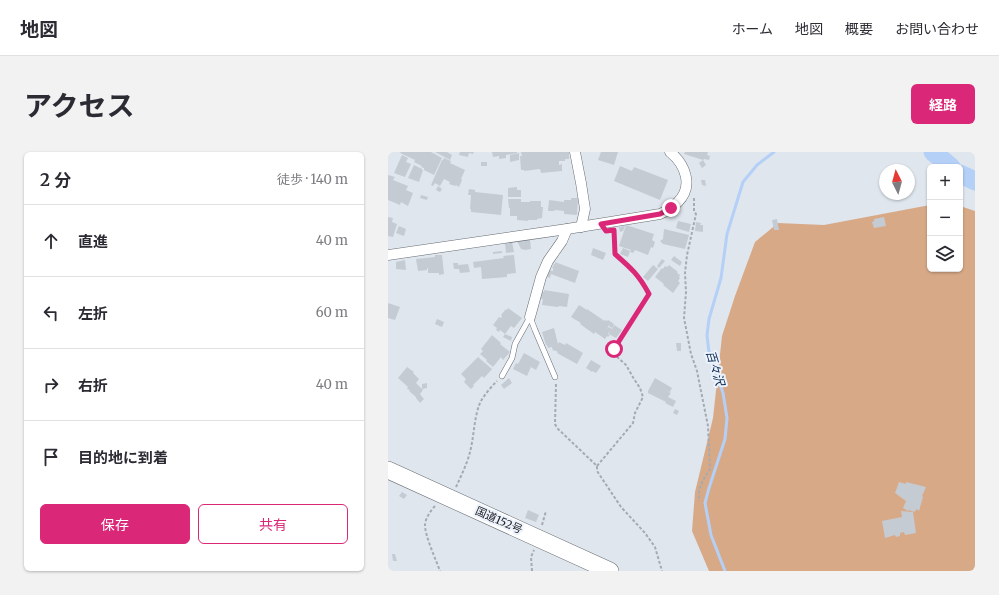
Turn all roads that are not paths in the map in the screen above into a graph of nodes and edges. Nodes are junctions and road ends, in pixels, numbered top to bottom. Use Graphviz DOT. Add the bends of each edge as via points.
graph roads {
  1 [pos="575,152"];
  2 [pos="670,152"];
  3 [pos="581,227"];
  4 [pos="567,230"];
  5 [pos="388,255"];
  6 [pos="530,318"];
  7 [pos="502,376"];
  8 [pos="555,377"];
  9 [pos="388,470"];
  10 [pos="610,571"];
  1 -- 3 [label="street" via="585,209"];
  2 -- 3 [label="street" via="681,163 686,175 684,194 671,208 660,214"];
  3 -- 4 [label="street"];
  4 -- 5 [label="street"];
  4 -- 6 [label="street" via="541,277"];
  6 -- 7 [label="lane" via="515,344 512,358"];
  6 -- 8 [label="lane"];
  9 -- 10 [label="highway, 国道152号" via="450,494"];
}
